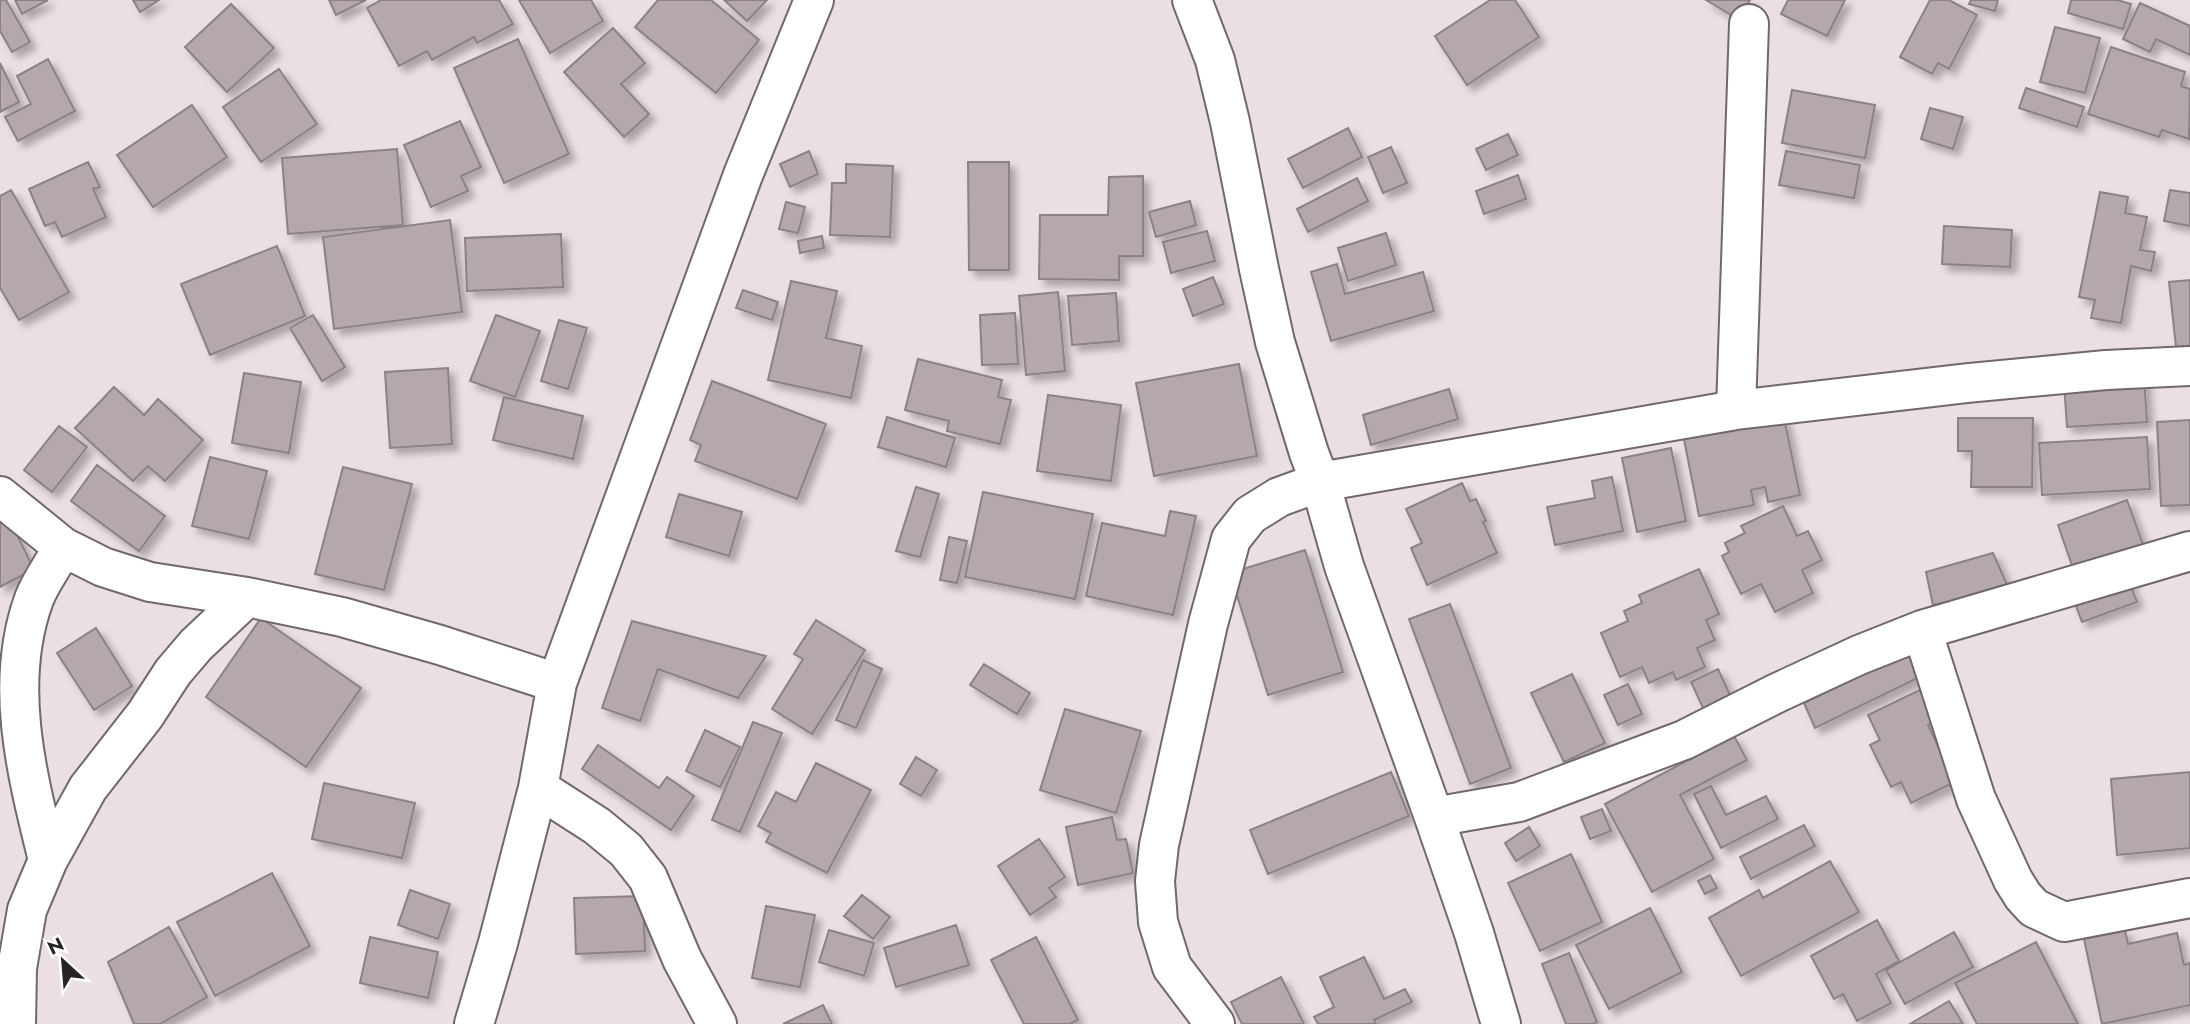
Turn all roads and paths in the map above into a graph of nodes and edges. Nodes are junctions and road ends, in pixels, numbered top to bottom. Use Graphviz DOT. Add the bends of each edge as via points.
graph roads {
  1 [pos="814,0"];
  2 [pos="1192,0"];
  3 [pos="1749,24"];
  4 [pos="2190,366"];
  5 [pos="1736,410"];
  6 [pos="1320,482"];
  7 [pos="0,496"];
  8 [pos="63,547"];
  9 [pos="2190,551"];
  10 [pos="247,597"];
  11 [pos="1922,630"];
  12 [pos="556,683"];
  13 [pos="538,788"];
  14 [pos="1434,817"];
  15 [pos="47,860"];
  16 [pos="2190,898"];
  17 [pos="16,1024"];
  18 [pos="474,1024"];
  19 [pos="717,1024"];
  20 [pos="1215,1024"];
  21 [pos="1501,1024"];
  1 -- 12 [label="street" via="743,175"];
  2 -- 6 [label="street" via="1227,109 1276,342"];
  3 -- 5 [label="street"];
  4 -- 5 [label="street" via="1968,383"];
  5 -- 6 [label="street"];
  6 -- 14 [label="street" via="1344,566"];
  6 -- 20 [label="street" via="1279,497 1250,515 1231,539 1158,845 1158,922 1172,967"];
  7 -- 8 [label="street"];
  8 -- 10 [label="street" via="103,567 150,582"];
  8 -- 15 [label="street" via="35,597 21,645 24,749"];
  9 -- 11 [label="street"];
  10 -- 12 [label="street" via="342,617"];
  10 -- 15 [label="street" via="173,672 88,788"];
  11 -- 14 [label="street" via="1788,687 1684,740 1519,802"];
  11 -- 16 [label="street" via="1976,799 2013,880 2034,908 2064,922"];
  12 -- 13 [label="street"];
  13 -- 18 [label="street"];
  13 -- 19 [label="street" via="597,826 626,850 648,878 682,959"];
  14 -- 21 [label="street"];
  15 -- 17 [label="street" via="27,910 17,968"];
}
